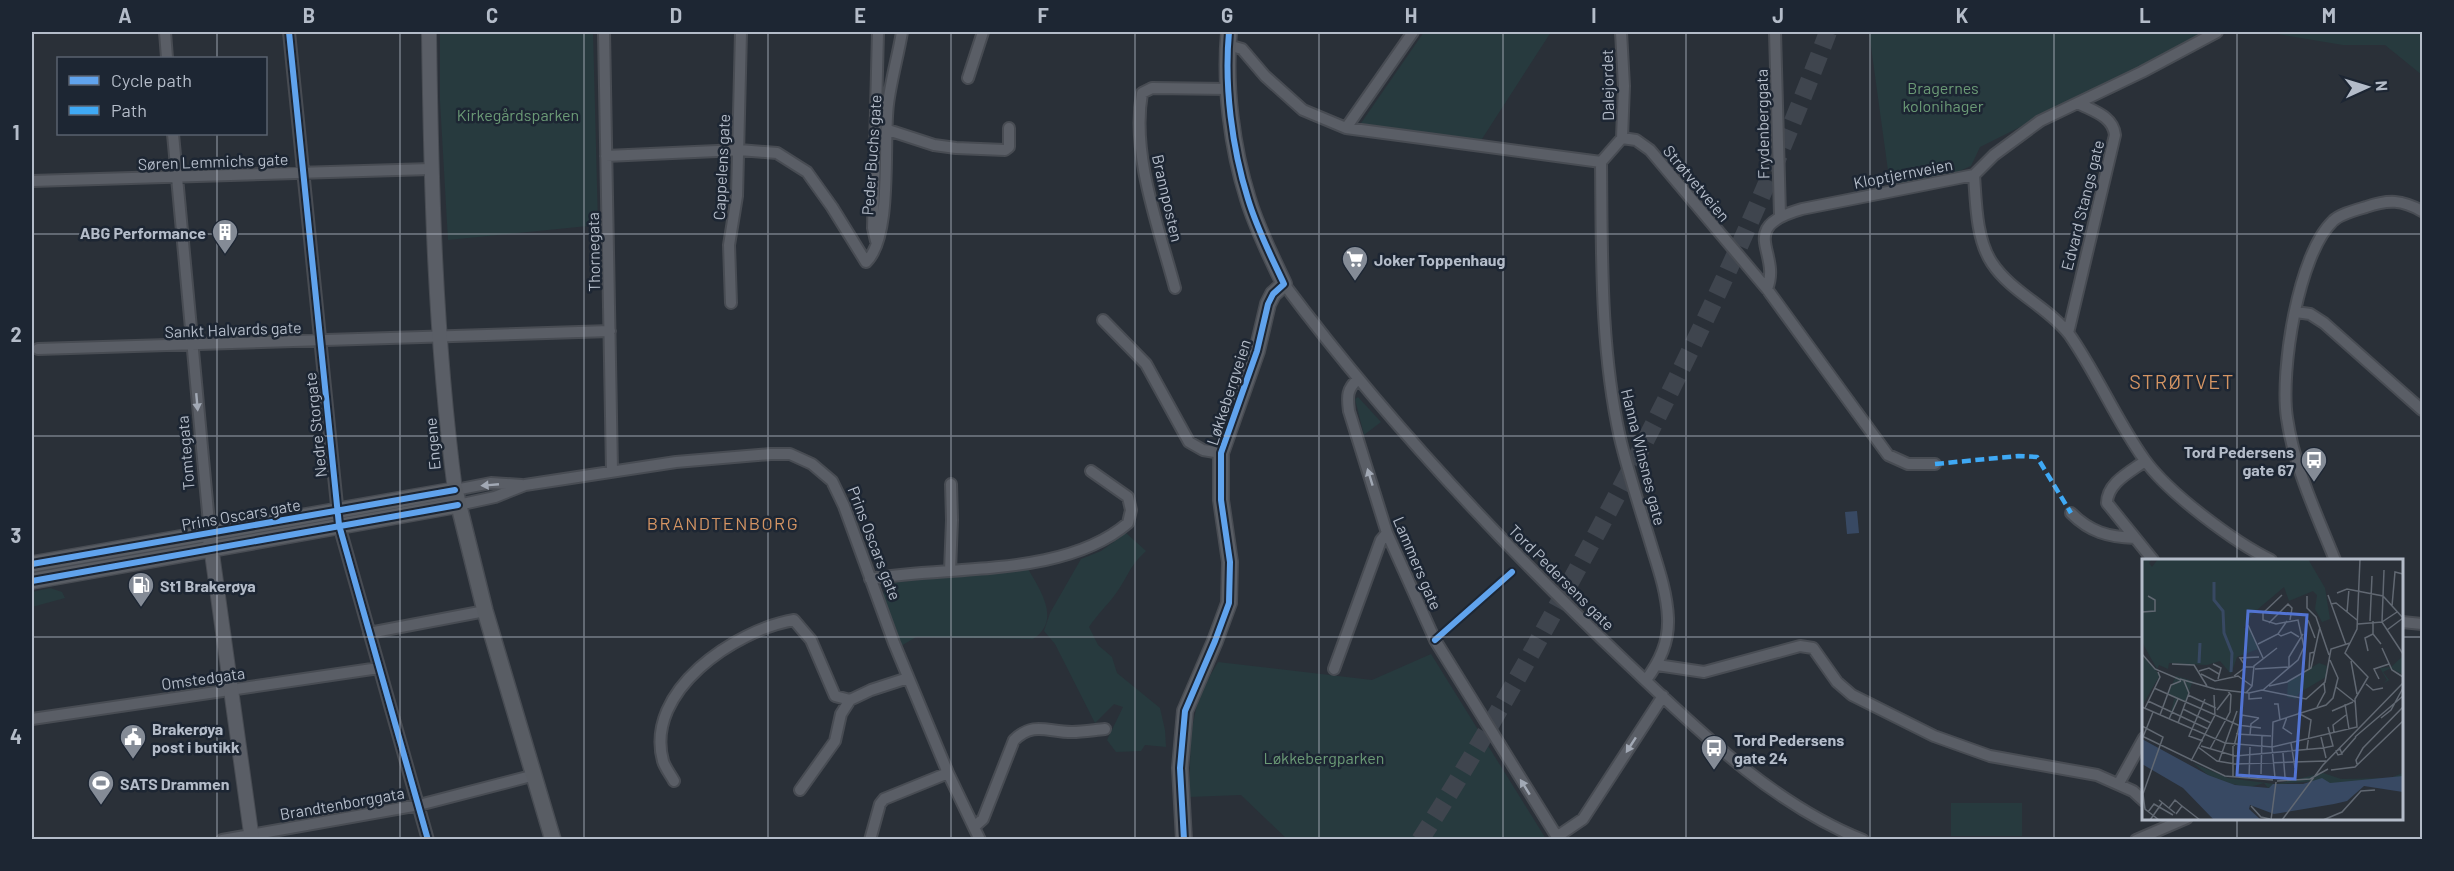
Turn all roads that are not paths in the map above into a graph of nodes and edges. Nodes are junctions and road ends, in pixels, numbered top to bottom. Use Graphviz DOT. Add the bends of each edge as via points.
graph roads {
  1 [pos="165,32"];
  2 [pos="289,32"];
  3 [pos="429,32"];
  4 [pos="604,32"];
  5 [pos="741,32"];
  6 [pos="878,32"];
  7 [pos="902,32"];
  8 [pos="983,32"];
  9 [pos="1413,32"];
  10 [pos="1620,32"];
  11 [pos="1775,32"];
  12 [pos="2217,32"];
  13 [pos="1228,38"];
  14 [pos="167,57"];
  15 [pos="968,78"];
  16 [pos="1229,89"];
  17 [pos="2078,103"];
  18 [pos="1009,128"];
  19 [pos="1346,128"];
  20 [pos="888,130"];
  21 [pos="173,135"];
  22 [pos="1622,138"];
  23 [pos="739,150"];
  24 [pos="606,156"];
  25 [pos="1601,162"];
  26 [pos="431,169"];
  27 [pos="302,174"];
  28 [pos="1974,175"];
  29 [pos="176,177"];
  30 [pos="32,181"];
  31 [pos="2422,212"];
  32 [pos="1780,215"];
  33 [pos="878,246"];
  34 [pos="1284,284"];
  35 [pos="1175,288"];
  36 [pos="1767,289"];
  37 [pos="731,303"];
  38 [pos="2296,312"];
  39 [pos="1103,320"];
  40 [pos="610,331"];
  41 [pos="2068,333"];
  42 [pos="441,336"];
  43 [pos="320,339"];
  44 [pos="192,344"];
  45 [pos="38,349"];
  46 [pos="1358,379"];
  47 [pos="2422,410"];
  48 [pos="1221,453"];
  49 [pos="2145,461"];
  50 [pos="1935,464"];
  51 [pos="612,471"];
  52 [pos="1091,471"];
  53 [pos="951,484"];
  54 [pos="456,497"];
  55 [pos="2071,513"];
  56 [pos="339,518"];
  57 [pos="1387,533"];
  58 [pos="2135,538"];
  59 [pos="210,541"];
  60 [pos="2151,559"];
  61 [pos="2267,559"];
  62 [pos="2334,559"];
  63 [pos="32,564"];
  64 [pos="950,571"];
  65 [pos="870,579"];
  66 [pos="32,581"];
  67 [pos="485,611"];
  68 [pos="2403,622"];
  69 [pos="2422,624"];
  70 [pos="369,633"];
  71 [pos="1657,665"];
  72 [pos="379,668"];
  73 [pos="1334,669"];
  74 [pos="908,678"];
  75 [pos="1646,680"];
  76 [pos="232,689"];
  77 [pos="1662,696"];
  78 [pos="850,700"];
  79 [pos="32,719"];
  80 [pos="1105,729"];
  81 [pos="2142,742"];
  82 [pos="948,773"];
  83 [pos="535,775"];
  84 [pos="674,781"];
  85 [pos="2119,783"];
  86 [pos="800,790"];
  87 [pos="2142,799"];
  88 [pos="419,805"];
  89 [pos="2180,820"];
  90 [pos="2159,823"];
  91 [pos="976,836"];
  92 [pos="252,837"];
  93 [pos="1558,838"];
  94 [pos="222,840"];
  95 [pos="428,840"];
  96 [pos="553,840"];
  97 [pos="870,840"];
  98 [pos="1184,840"];
  99 [pos="1863,840"];
  100 [pos="2136,840"];
  1 -- 14 [label="street"];
  2 -- 27 [label="street, Nedre Storgate"];
  3 -- 26 [label="street, Engene"];
  4 -- 24 [label="street, Thornegata"];
  5 -- 23 [label="street, Cappelens gate"];
  6 -- 33 [label="street, Peder Buchs gate" via="873,217"];
  7 -- 20 [label="street, Peder Buchs gate" via="887,105"];
  8 -- 15 [label="street"];
  9 -- 19 [label="street"];
  10 -- 22 [label="street, Dalejordet"];
  11 -- 32 [label="street, Frydenberggata"];
  12 -- 17 [label="street, Kloptjernveien"];
  13 -- 16 [label="main road"];
  13 -- 19 [label="street" via="1303,110"];
  16 -- 34 [label="main road" via="1236,148 1248,199"];
  16 -- 35 [label="street, Brannposten" via="1152,88 1142,93 1142,166"];
  17 -- 28 [label="street, Kloptjernveien" via="2019,134"];
  17 -- 41 [label="street, Edvard Stangs gate" via="2106,118 2114,126 2115,135"];
  18 -- 20 [label="street" via="1009,147 1005,150 934,145"];
  19 -- 25 [label="street"];
  20 -- 33 [label="street, Peder Buchs gate"];
  21 -- 29 [label="street, Tomtegata"];
  22 -- 25 [label="street"];
  22 -- 36 [label="street, Strøtvetveien" via="1636,140 1650,150"];
  23 -- 24 [label="street"];
  23 -- 33 [label="street, Peder Buchs gate" via="777,153 807,172 866,262"];
  23 -- 37 [label="street, Cappelens gate" via="729,245"];
  24 -- 40 [label="street, Thornegata"];
  25 -- 71 [label="street, Hanna Winsnes gate" via="1610,386 1621,440 1665,590 1668,618 1664,650"];
  26 -- 27 [label="street, Søren Lemmichs gate"];
  26 -- 42 [label="street, Engene"];
  27 -- 29 [label="street, Søren Lemmichs gate"];
  27 -- 43 [label="street, Nedre Storgate"];
  28 -- 32 [label="street, Kloptjernveien"];
  28 -- 41 [label="street" via="1981,232 1992,264"];
  29 -- 30 [label="street, Søren Lemmichs gate"];
  29 -- 44 [label="street, Tomtegata"];
  31 -- 38 [label="street" via="2405,202 2380,202 2333,220 2310,256"];
  32 -- 36 [label="street" via="1764,237 1771,280"];
  34 -- 46 [label="street, Tord Pedersens gate"];
  34 -- 48 [label="main road, Løkkebergveien" via="1268,304 1257,351"];
  36 -- 50 [label="street, Strøtvetveien" via="1888,455 1908,464"];
  38 -- 47 [label="street" via="2310,314 2324,323"];
  38 -- 62 [label="street" via="2286,364 2287,418 2305,486"];
  39 -- 48 [label="street" via="1146,364 1189,442 1203,450"];
  40 -- 42 [label="street, Sankt Halvards gate"];
  40 -- 51 [label="street, Thornegata"];
  41 -- 49 [label="street"];
  42 -- 43 [label="street, Sankt Halvards gate"];
  42 -- 54 [label="street, Engene"];
  43 -- 44 [label="street, Sankt Halvards gate"];
  43 -- 56 [label="street, Nedre Storgate"];
  44 -- 45 [label="street, Sankt Halvards gate"];
  44 -- 59 [label="street, Tomtegata, one-way"];
  57 -- 46 [label="street, Lammers gate, one-way" via="1349,411 1347,396"];
  46 -- 75 [label="street, Tord Pedersens gate" via="1543,583"];
  48 -- 98 [label="main road, Løkkebergveien" via="1221,500 1230,562 1229,603 1185,711 1180,768"];
  49 -- 58 [label="street" via="2111,487 2107,495 2107,503"];
  49 -- 61 [label="street" via="2167,485 2219,527"];
  51 -- 54 [label="street, Prins Oscars gate" via="525,485 492,483"];
  51 -- 65 [label="street, Prins Oscars gate" via="706,459 790,454 812,464 832,482"];
  52 -- 64 [label="street" via="1128,497 1128,524 1118,532 1074,553 1036,562"];
  53 -- 64 [label="street"];
  54 -- 56 [label="main road, Prins Oscars gate"];
  54 -- 67 [label="main road, Engene"];
  55 -- 58 [label="street" via="2097,533"];
  56 -- 59 [label="main road, Prins Oscars gate"];
  56 -- 70 [label="street, Nedre Storgate"];
  57 -- 73 [label="street" via="1381,540"];
  93 -- 57 [label="street, Lammers gate, one-way" via="1435,640"];
  58 -- 60 [label="street"];
  59 -- 63 [label="main road, Prins Oscars gate"];
  59 -- 66 [label="main road, Prins Oscars gate"];
  59 -- 76 [label="street, Tomtegata"];
  64 -- 65 [label="street"];
  65 -- 74 [label="street, Prins Oscars gate"];
  67 -- 70 [label="street"];
  67 -- 83 [label="main road, Engene"];
  68 -- 69 [label="street"];
  70 -- 72 [label="street, Nedre Storgate"];
  71 -- 75 [label="street, Hanna Winsnes gate"];
  71 -- 85 [label="street" via="1704,672 1800,646 1813,648 1852,696 1934,736 1990,756 2079,771"];
  72 -- 76 [label="street, Omstedgata"];
  72 -- 88 [label="street, Nedre Storgate"];
  74 -- 78 [label="street"];
  74 -- 82 [label="street, Prins Oscars gate"];
  75 -- 77 [label="street, Tord Pedersens gate"];
  76 -- 79 [label="street, Omstedgata"];
  76 -- 92 [label="street, Tomtegata"];
  77 -- 93 [label="street, one-way" via="1583,819"];
  77 -- 99 [label="street, Tord Pedersens gate" via="1775,793"];
  78 -- 84 [label="street" via="835,696 811,640 794,620 745,635 691,675 673,698 660,733 663,762"];
  78 -- 86 [label="street" via="841,714 835,741"];
  80 -- 91 [label="street, Prins Oscars gate" via="1071,732 1033,728 1022,732 1014,740"];
  81 -- 85 [label="street"];
  82 -- 91 [label="street, Prins Oscars gate"];
  82 -- 97 [label="street" via="884,799"];
  83 -- 88 [label="street, Brandtenborggata"];
  83 -- 96 [label="main road, Engene"];
  85 -- 87 [label="street"];
  88 -- 92 [label="street, Brandtenborggata"];
  88 -- 95 [label="street, Nedre Storgate"];
  89 -- 90 [label="street"];
  90 -- 100 [label="street"];
  92 -- 94 [label="street, Brandtenborggata"];
}
